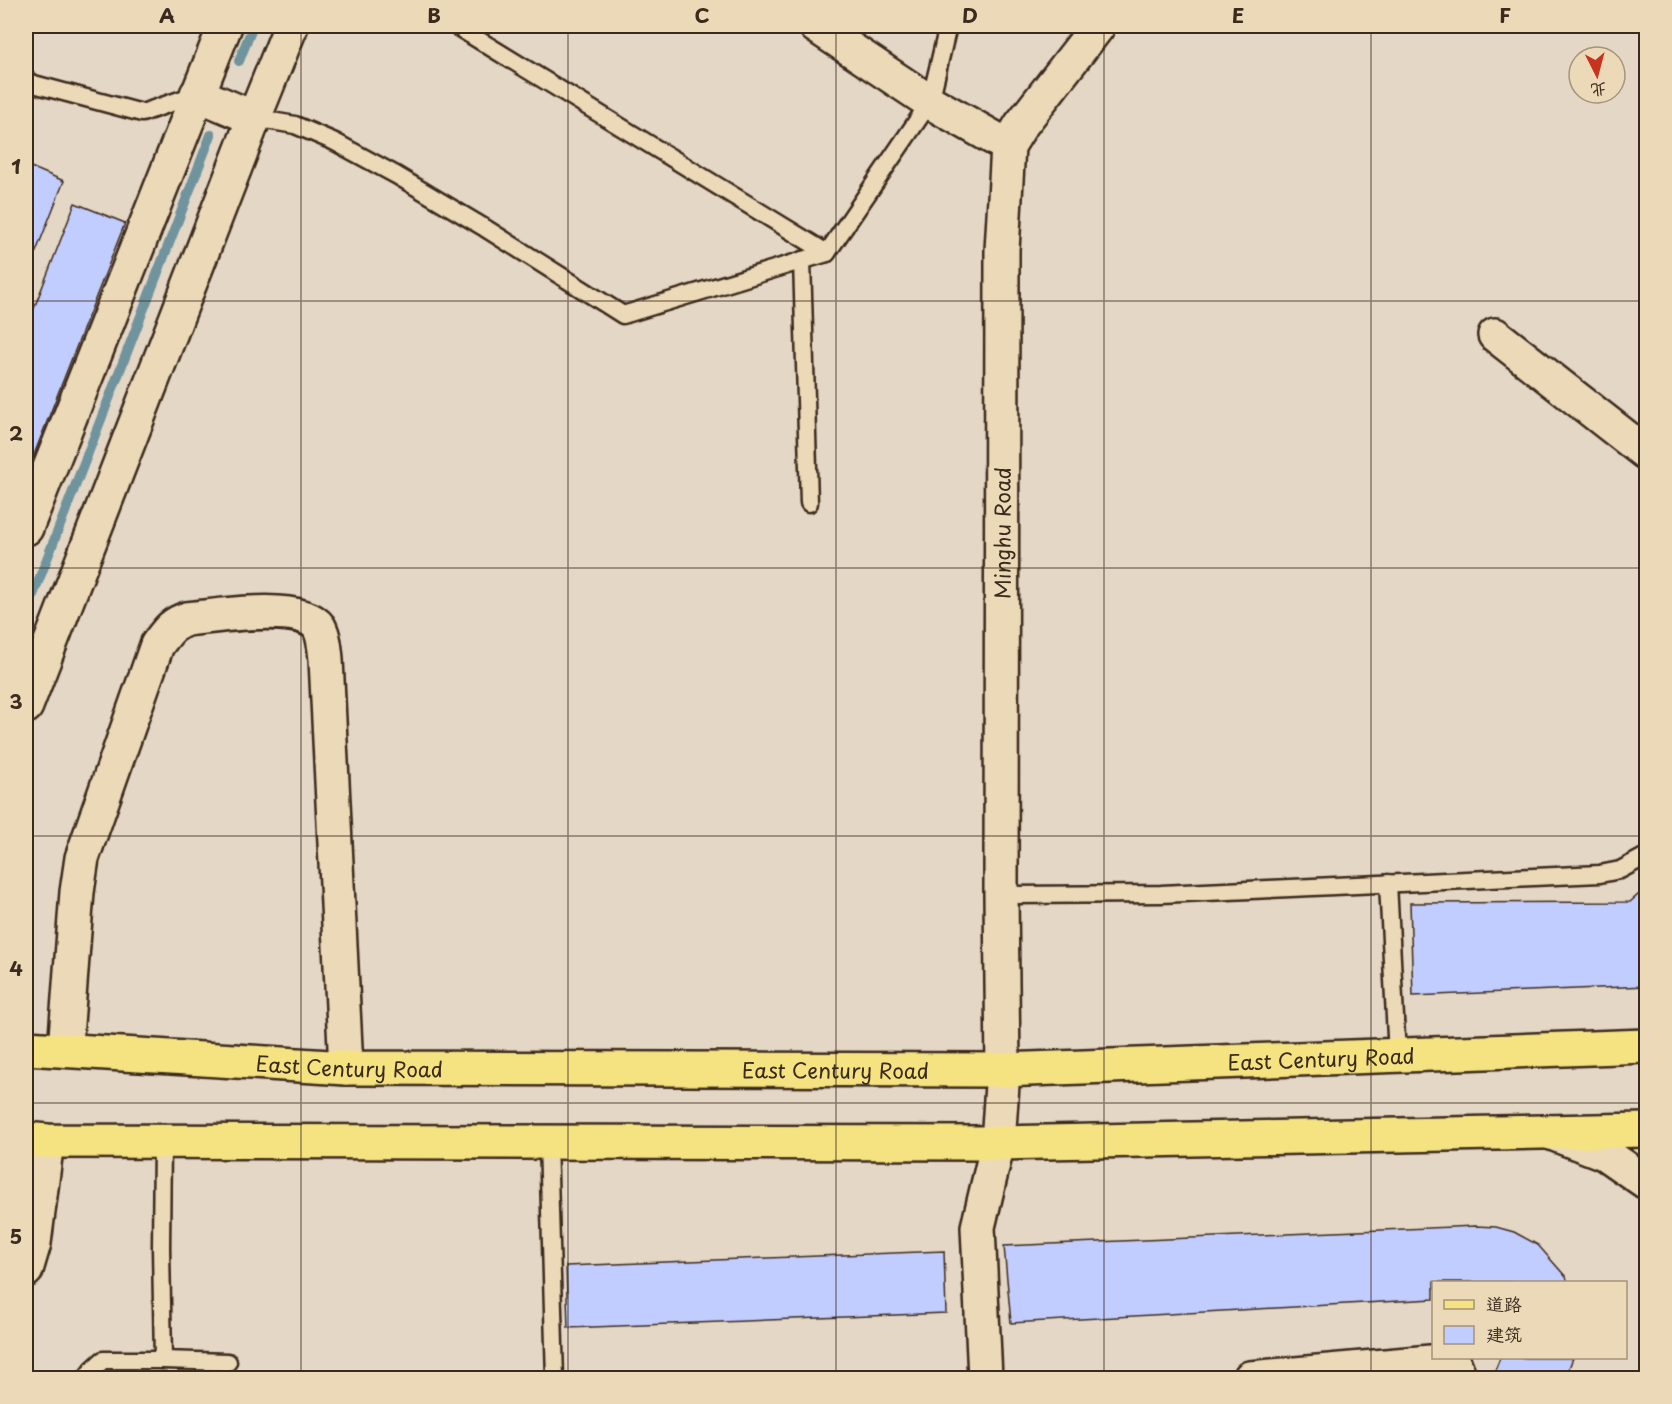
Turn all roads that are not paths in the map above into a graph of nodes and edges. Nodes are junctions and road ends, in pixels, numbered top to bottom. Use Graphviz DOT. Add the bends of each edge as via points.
graph roads {
  1 [pos="225,26"];
  2 [pos="291,26"];
  3 [pos="456,26"];
  4 [pos="816,26"];
  5 [pos="948,26"];
  6 [pos="1098,26"];
  7 [pos="26,79"];
  8 [pos="197,94"];
  9 [pos="930,102"];
  10 [pos="254,118"];
  11 [pos="1008,146"];
  12 [pos="827,253"];
  13 [pos="802,260"];
  14 [pos="1495,335"];
  15 [pos="1647,453"];
  16 [pos="809,503"];
  17 [pos="26,528"];
  18 [pos="26,706"];
  19 [pos="1647,856"];
  20 [pos="1388,883"];
  21 [pos="1001,895"];
  22 [pos="1647,1032"];
  23 [pos="1647,1046"];
  24 [pos="26,1048"];
  25 [pos="1609,1048"];
  26 [pos="65,1050"];
  27 [pos="1397,1056"];
  28 [pos="346,1068"];
  29 [pos="1003,1070"];
  30 [pos="1647,1130"];
  31 [pos="1549,1132"];
  32 [pos="36,1140"];
  33 [pos="162,1141"];
  34 [pos="548,1142"];
  35 [pos="998,1143"];
  36 [pos="1647,1182"];
  37 [pos="26,1270"];
  38 [pos="163,1360"];
  39 [pos="228,1362"];
  40 [pos="86,1378"];
  41 [pos="555,1378"];
  42 [pos="985,1378"];
  43 [pos="1250,1378"];
  44 [pos="1460,1378"];
  1 -- 8 [label="street"];
  2 -- 10 [label="street"];
  3 -- 12 [label="lane"];
  4 -- 9 [label="street"];
  5 -- 9 [label="lane"];
  6 -- 11 [label="street, Minghu Road"];
  7 -- 8 [label="lane" via="142,112"];
  8 -- 10 [label="street"];
  8 -- 17 [label="street"];
  9 -- 11 [label="street"];
  9 -- 12 [label="lane"];
  10 -- 13 [label="lane" via="295,124 335,142 485,228 623,315"];
  10 -- 18 [label="street"];
  11 -- 21 [label="street, Minghu Road" via="1002,250"];
  12 -- 13 [label="lane"];
  13 -- 16 [label="lane"];
  14 -- 15 [label="street"];
  19 -- 20 [label="lane" via="1620,870 1600,874"];
  20 -- 21 [label="lane" via="1161,894"];
  20 -- 27 [label="lane"];
  21 -- 29 [label="street, Minghu Road"];
  22 -- 25 [label="street"];
  23 -- 25 [label="main road, East Century Road"];
  24 -- 26 [label="main road, East Century Road"];
  25 -- 27 [label="main road, East Century Road"];
  26 -- 28 [label="main road, East Century Road"];
  26 -- 28 [label="street" via="82,858 158,645 168,629 187,619 291,613 318,626 326,659"];
  27 -- 29 [label="main road, East Century Road"];
  28 -- 29 [label="main road, East Century Road"];
  29 -- 35 [label="street, Minghu Road"];
  30 -- 31 [label="main road"];
  31 -- 35 [label="main road"];
  31 -- 36 [label="street" via="1604,1153"];
  32 -- 33 [label="main road"];
  32 -- 37 [label="street" via="34,1243"];
  33 -- 34 [label="main road"];
  33 -- 38 [label="lane"];
  34 -- 35 [label="main road"];
  34 -- 41 [label="lane"];
  35 -- 42 [label="street, Minghu Road" via="978,1227"];
  38 -- 39 [label="lane"];
  38 -- 40 [label="lane" via="103,1360"];
  43 -- 44 [label="street" via="1454,1360"];
}
